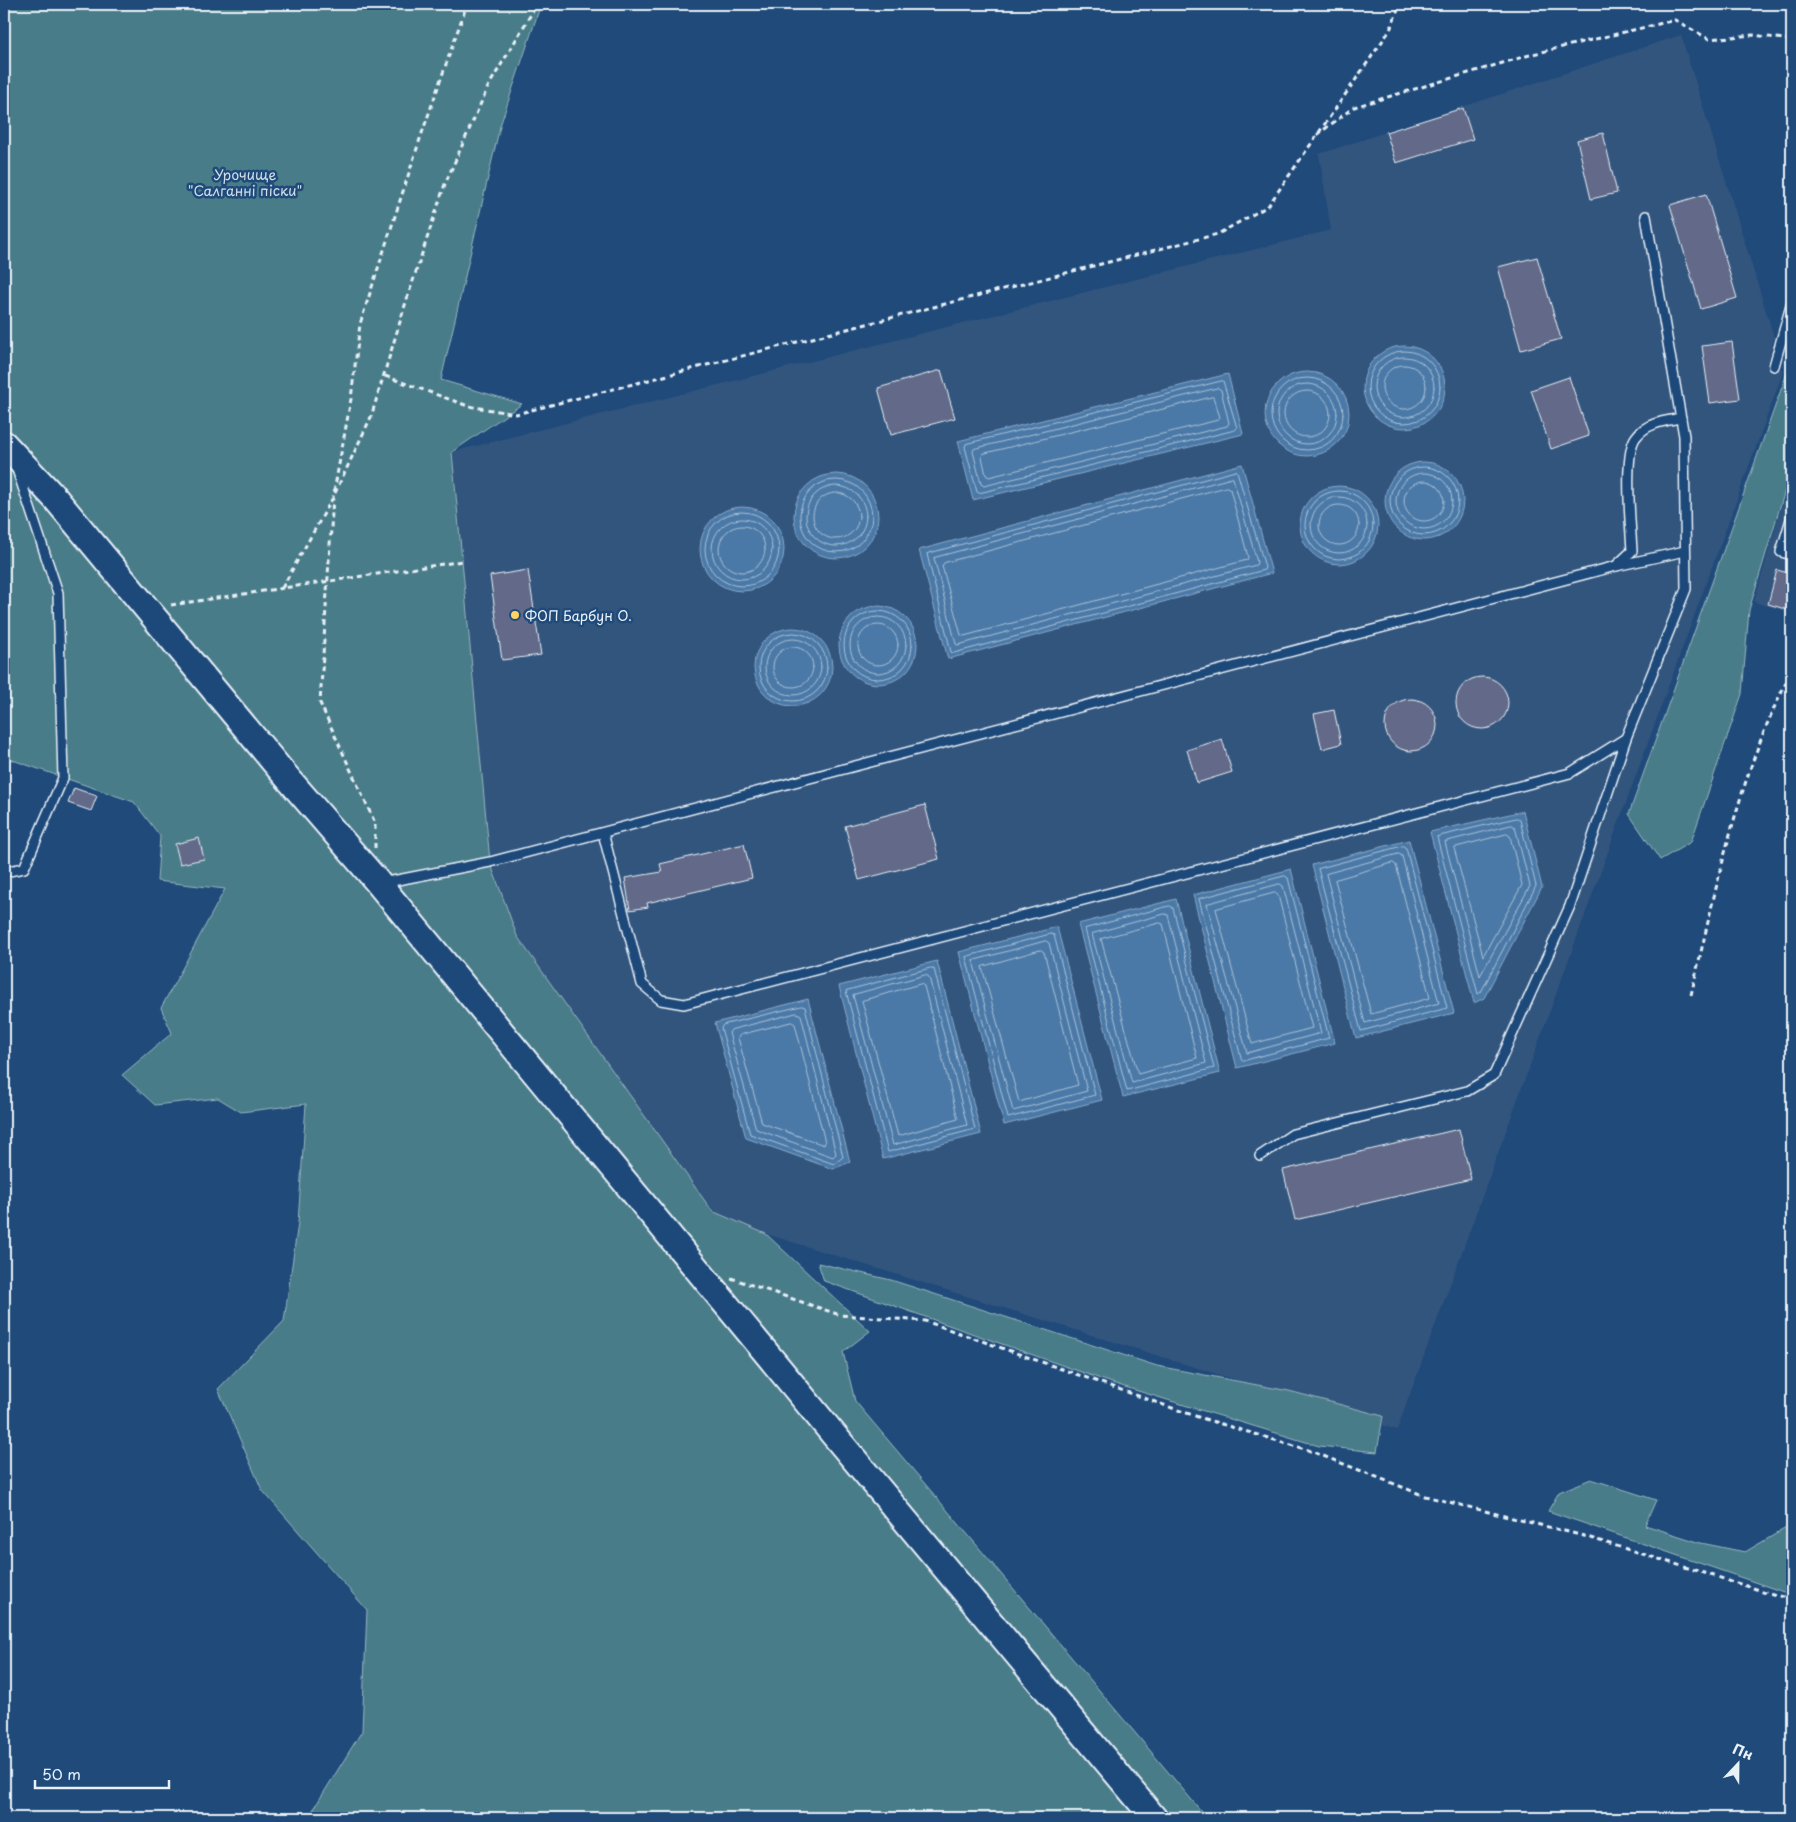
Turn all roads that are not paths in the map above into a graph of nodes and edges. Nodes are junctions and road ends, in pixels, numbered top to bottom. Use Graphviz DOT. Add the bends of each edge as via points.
graph roads {
  1 [pos="1646,216"];
  2 [pos="1792,302"];
  3 [pos="1786,328"];
  4 [pos="1792,337"];
  5 [pos="1774,366"];
  6 [pos="1681,418"];
  7 [pos="7,447"];
  8 [pos="1792,516"];
  9 [pos="1685,551"];
  10 [pos="1792,555"];
  11 [pos="1616,566"];
  12 [pos="1626,738"];
  13 [pos="603,833"];
  14 [pos="4,872"];
  15 [pos="377,881"];
  16 [pos="1260,1156"];
  17 [pos="1154,1818"];
  1 -- 6 [label="lane"];
  2 -- 3 [label="lane"];
  3 -- 4 [label="lane"];
  3 -- 5 [label="lane"];
  6 -- 9 [label="lane"];
  6 -- 11 [label="lane" via="1651,424 1636,436 1631,448 1629,488 1632,551"];
  7 -- 14 [label="lane" via="58,593 63,778 24,868"];
  7 -- 15 [label="street" via="54,498 272,761"];
  8 -- 10 [label="lane" via="1781,552"];
  9 -- 11 [label="lane"];
  9 -- 12 [label="lane" via="1686,589"];
  11 -- 13 [label="lane"];
  12 -- 13 [label="lane" via="1570,773 684,1004 661,1000 642,984"];
  12 -- 16 [label="lane" via="1570,906 1494,1075 1467,1091 1293,1134"];
  13 -- 15 [label="lane" via="490,862"];
  15 -- 17 [label="street"];
}
